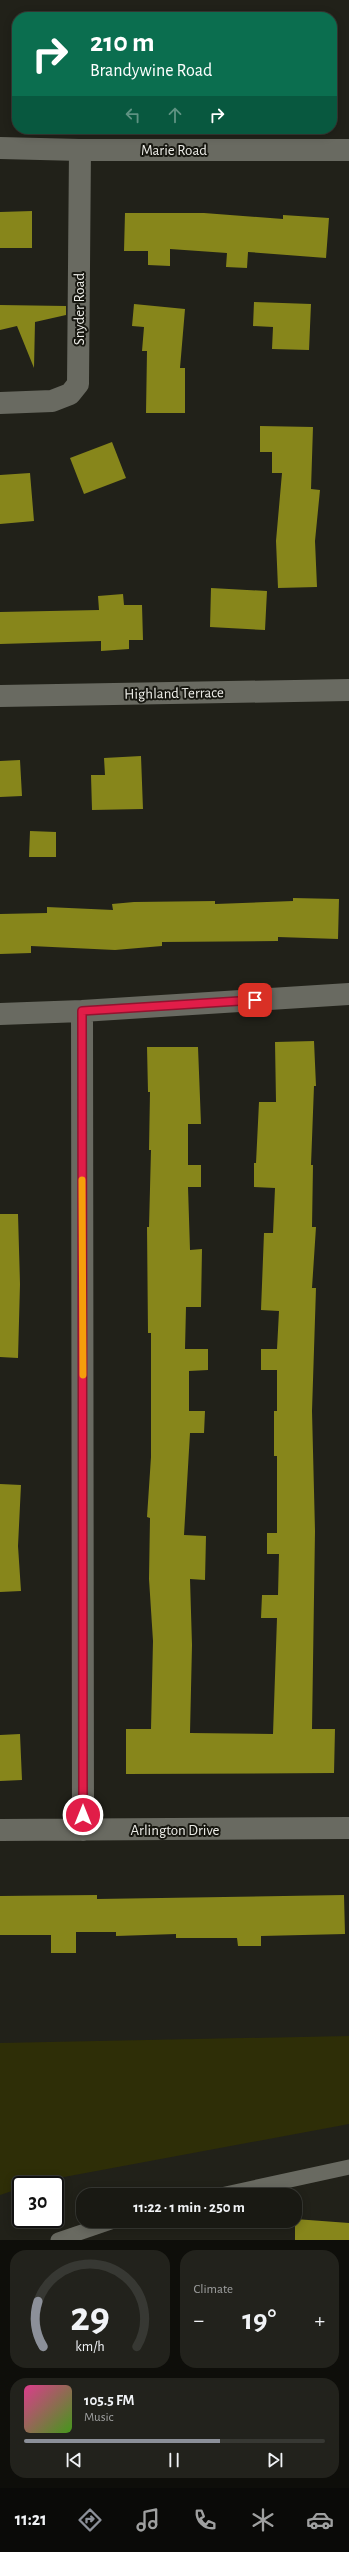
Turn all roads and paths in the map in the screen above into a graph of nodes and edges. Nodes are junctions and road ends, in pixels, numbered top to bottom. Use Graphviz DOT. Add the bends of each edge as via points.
graph roads {
  1 [pos="0,148"];
  2 [pos="80,150"];
  3 [pos="349,150"];
  4 [pos="0,404"];
  5 [pos="349,690"];
  6 [pos="0,696"];
  7 [pos="349,994"];
  8 [pos="82,1011"];
  9 [pos="0,1014"];
  10 [pos="349,1828"];
  11 [pos="0,1830"];
  12 [pos="83,1830"];
  13 [pos="349,2167"];
  14 [pos="253,2188"];
  15 [pos="93,2228"];
  16 [pos="58,2240"];
  1 -- 2 [label="street, Marie Road"];
  2 -- 3 [label="street, Marie Road"];
  2 -- 4 [label="street, Snyder Road" via="78,384 70,394 52,401"];
  5 -- 6 [label="street, Highland Terrace"];
  7 -- 8 [label="street"];
  8 -- 9 [label="street"];
  8 -- 12 [label="street"];
  10 -- 12 [label="street, Arlington Drive"];
  11 -- 12 [label="street, Arlington Drive"];
  13 -- 14 [label="lane"];
  15 -- 16 [label="lane"];
}
